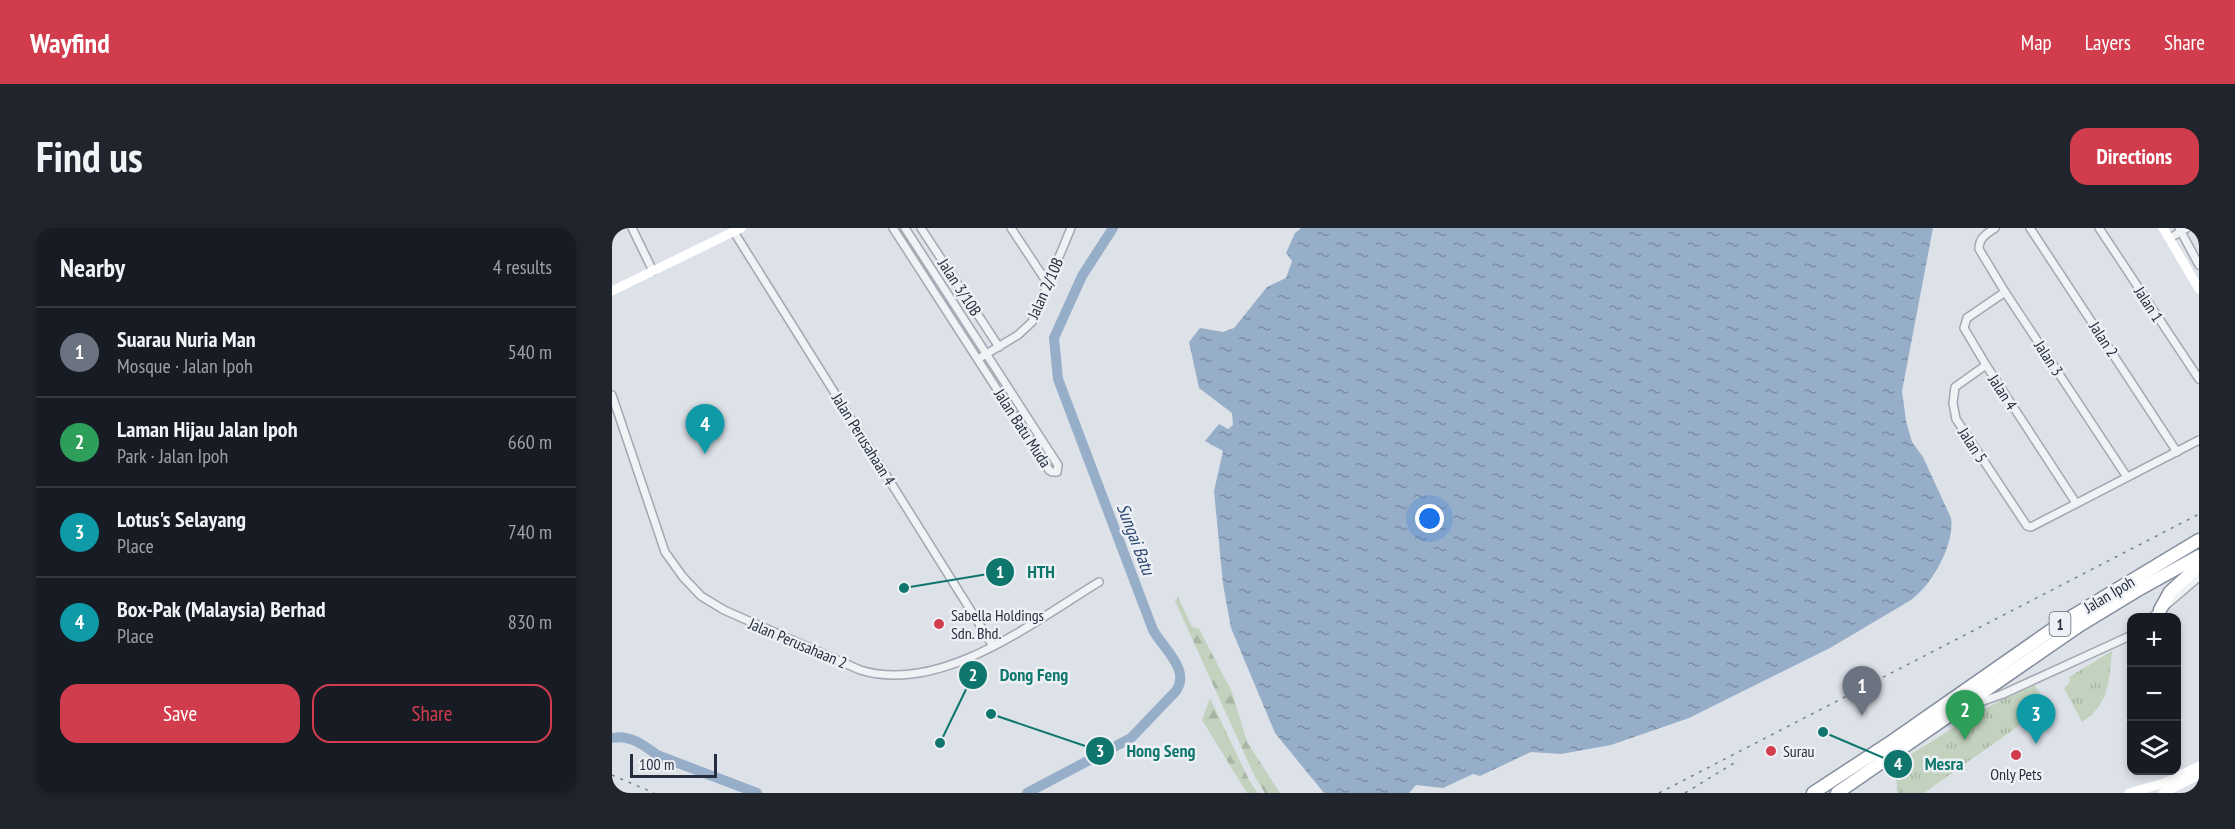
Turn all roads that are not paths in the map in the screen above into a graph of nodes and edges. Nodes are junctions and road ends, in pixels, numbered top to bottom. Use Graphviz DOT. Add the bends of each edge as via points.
graph roads {
  1 [pos="632,228"];
  2 [pos="893,228"];
  3 [pos="905,228"];
  4 [pos="921,228"];
  5 [pos="1011,228"];
  6 [pos="1071,228"];
  7 [pos="1995,228"];
  8 [pos="2030,228"];
  9 [pos="2099,228"];
  10 [pos="2163,228"];
  11 [pos="2182,229"];
  12 [pos="738,230"];
  13 [pos="2170,238"];
  14 [pos="2199,265"];
  15 [pos="653,271"];
  16 [pos="1048,284"];
  17 [pos="2199,289"];
  18 [pos="612,291"];
  19 [pos="2005,292"];
  20 [pos="999,347"];
  21 [pos="987,354"];
  22 [pos="978,359"];
  23 [pos="1986,365"];
  24 [pos="2199,379"];
  25 [pos="612,395"];
  26 [pos="2199,440"];
  27 [pos="2177,452"];
  28 [pos="2127,477"];
  29 [pos="2076,503"];
  30 [pos="2199,540"];
  31 [pos="2199,558"];
  32 [pos="2199,577"];
  33 [pos="1099,582"];
  34 [pos="2157,613"];
  35 [pos="2157,613"];
  36 [pos="2127,637"];
  37 [pos="993,646"];
  38 [pos="1954,712"];
  39 [pos="2199,766"];
  40 [pos="2199,775"];
  41 [pos="1813,793"];
  42 [pos="1837,793"];
  43 [pos="2129,793"];
  44 [pos="2163,793"];
  1 -- 15 [label="street"];
  2 -- 22 [label="street, Jalan Batu Muda"];
  3 -- 21 [label="street, Jalan Batu Muda"];
  4 -- 20 [label="street, Jalan 3/10B"];
  5 -- 16 [label="street"];
  6 -- 16 [label="street, Jalan 2/10B"];
  7 -- 19 [label="street, Jalan 3" via="1979,242 1979,249"];
  8 -- 27 [label="street, Jalan 2"];
  9 -- 24 [label="street, Jalan 1"];
  10 -- 13 [label="street"];
  11 -- 13 [label="street"];
  11 -- 14 [label="street"];
  12 -- 15 [label="street"];
  12 -- 37 [label="street, Jalan Perusahaan 4"];
  13 -- 17 [label="street"];
  15 -- 18 [label="street"];
  16 -- 20 [label="street, Jalan 2/10B" via="1032,322"];
  19 -- 23 [label="street, Jalan 4" via="1964,322"];
  19 -- 28 [label="street, Jalan 3"];
  20 -- 21 [label="street, Jalan 2/10B"];
  21 -- 22 [label="street, Jalan 2/10B"];
  21 -- 22 [label="street, Jalan Batu Muda" via="1058,465 1057,472 1049,470"];
  23 -- 29 [label="street, Jalan 4"];
  23 -- 29 [label="street, Jalan 5" via="1955,387 1956,419 2025,524 2031,526"];
  25 -- 37 [label="street, Jalan Perusahaan 2" via="665,552 701,596 724,610 876,674 925,673"];
  26 -- 27 [label="street"];
  27 -- 28 [label="street"];
  28 -- 29 [label="street"];
  30 -- 41 [label="highway, Jalan Ipoh / 1" via="2063,622"];
  31 -- 34 [label="highway" via="2193,571 2170,592"];
  31 -- 38 [label="highway, Jalan Ipoh / 1" via="2080,625"];
  32 -- 35 [label="street"];
  33 -- 37 [label="street, Jalan Perusahaan 2"];
  36 -- 38 [label="street"];
  38 -- 42 [label="highway, Jalan Ipoh / 1"];
  39 -- 43 [label="street" via="2164,783"];
  40 -- 44 [label="street"];
}
